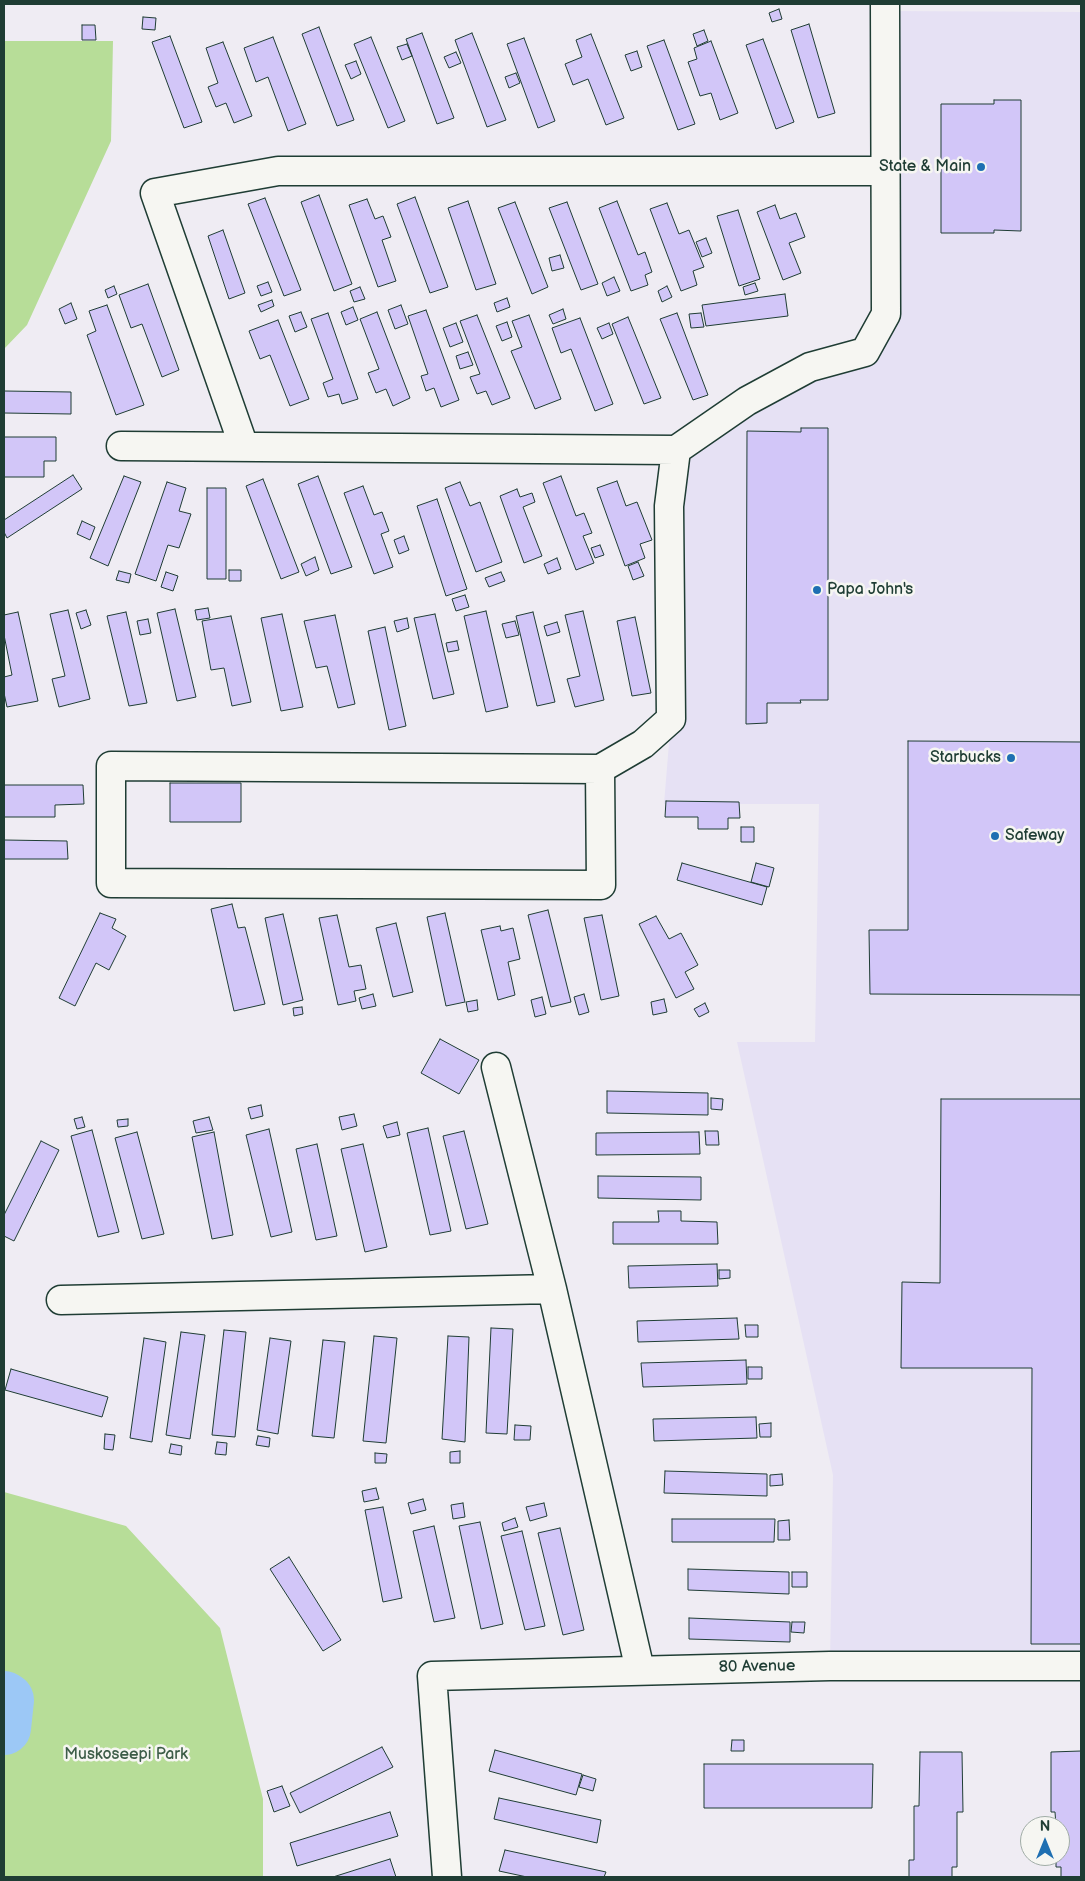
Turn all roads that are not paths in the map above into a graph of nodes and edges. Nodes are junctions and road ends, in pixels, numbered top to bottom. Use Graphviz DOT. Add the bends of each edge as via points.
graph roads {
  1 [pos="885,4"];
  2 [pos="884,171"];
  3 [pos="121,446"];
  4 [pos="244,447"];
  5 [pos="676,450"];
  6 [pos="600,769"];
  7 [pos="496,1067"];
  8 [pos="552,1290"];
  9 [pos="61,1300"];
  10 [pos="1081,1666"];
  11 [pos="640,1670"];
  12 [pos="447,1877"];
  1 -- 2 [label="street"];
  2 -- 4 [label="street" via="278,171 155,193"];
  2 -- 5 [label="street" via="886,314 865,352 810,367 747,401"];
  3 -- 4 [label="street"];
  4 -- 5 [label="street"];
  5 -- 6 [label="street" via="669,506 671,719 642,744"];
  6 -- 6 [label="street" via="111,766 111,884 601,885"];
  7 -- 8 [label="street"];
  8 -- 9 [label="street"];
  8 -- 11 [label="street"];
  10 -- 11 [label="street, 80 Avenue"];
  11 -- 12 [label="street, 80 Avenue" via="432,1676"];
}
